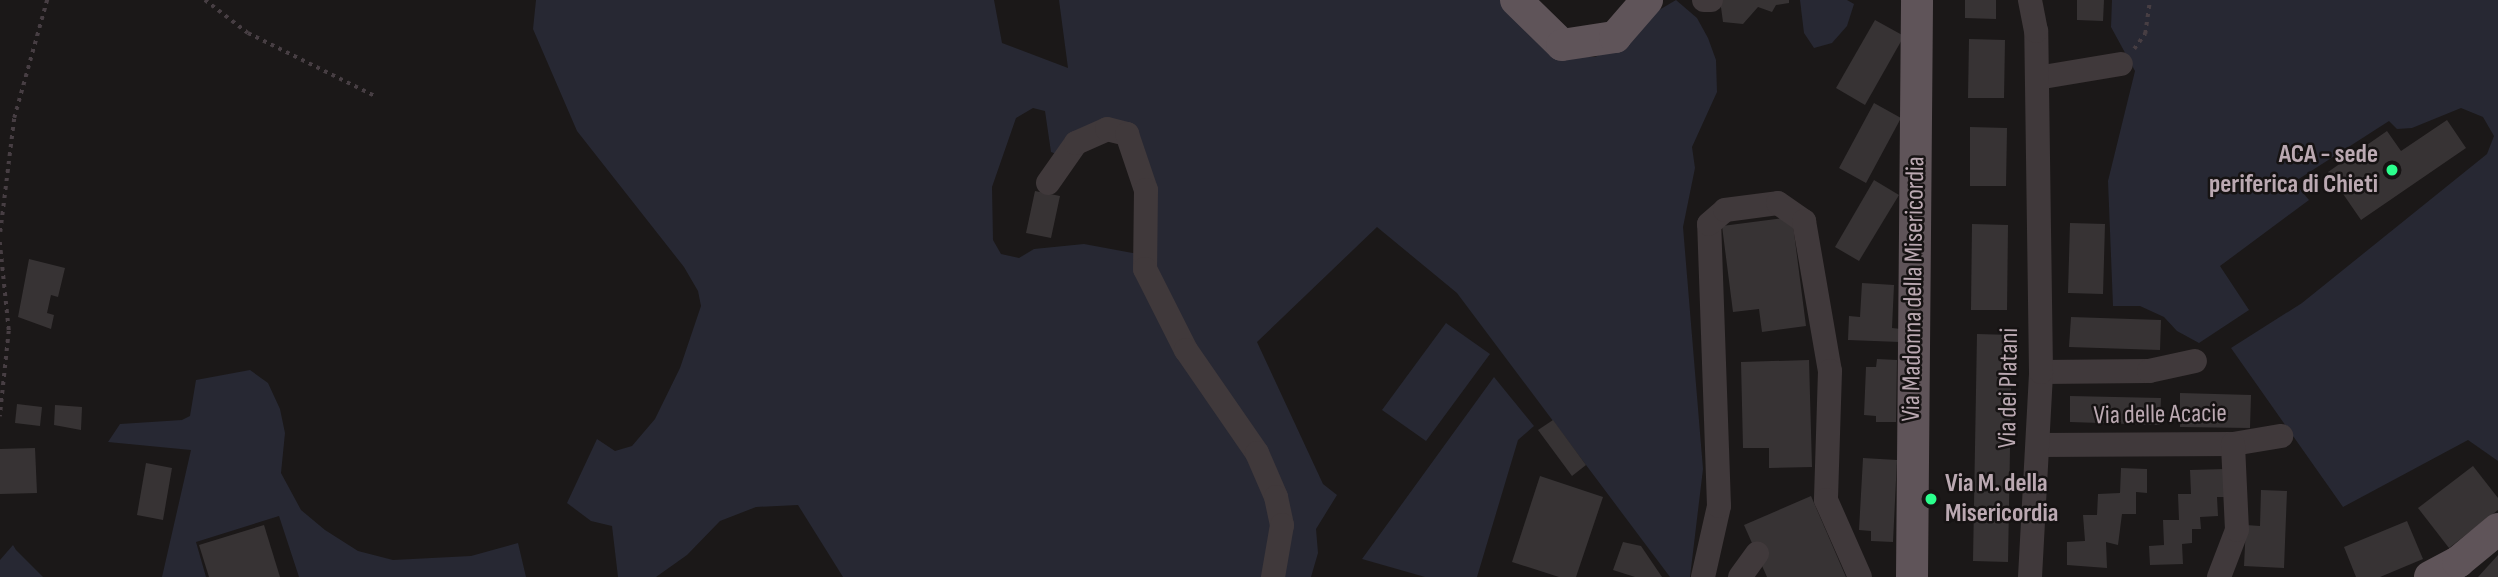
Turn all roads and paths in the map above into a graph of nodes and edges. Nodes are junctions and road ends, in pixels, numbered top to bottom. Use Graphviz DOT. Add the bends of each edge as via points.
graph roads {
  1 [pos="47,0"];
  2 [pos="205,0"];
  3 [pos="1516,0"];
  4 [pos="1647,0"];
  5 [pos="1704,0"];
  6 [pos="1711,0"];
  7 [pos="1917,0"];
  8 [pos="2031,0"];
  9 [pos="2150,0"];
  10 [pos="2122,64"];
  11 [pos="2037,78"];
  12 [pos="373,95"];
  13 [pos="1048,183"];
  14 [pos="0,232"];
  15 [pos="0,242"];
  16 [pos="2195,361"];
  17 [pos="2041,372"];
  18 [pos="0,417"];
  19 [pos="2281,436"];
  20 [pos="2233,444"];
  21 [pos="2039,445"];
  22 [pos="2498,529"];
  23 [pos="1757,554"];
  24 [pos="1273,577"];
  25 [pos="1703,577"];
  26 [pos="1740,577"];
  27 [pos="1860,577"];
  28 [pos="1912,577"];
  29 [pos="2030,577"];
  30 [pos="2219,577"];
  31 [pos="2430,577"];
  1 -- 14 [label="path" via="14,118"];
  2 -- 12 [label="path" via="248,33"];
  3 -- 4 [label="main road" via="1562,45 1615,37"];
  5 -- 6 [label="street"];
  7 -- 28 [label="main road, Via Madonna della Misericordia"];
  8 -- 11 [label="street"];
  9 -- 10 [label="path" via="2145,34"];
  10 -- 11 [label="street"];
  11 -- 17 [label="street, Via dei Platani"];
  13 -- 24 [label="street" via="1076,142 1107,129 1127,134 1146,190 1145,269 1186,350 1257,453 1276,497 1282,525"];
  15 -- 18 [label="path" via="9,331"];
  16 -- 17 [label="street" via="2149,371"];
  17 -- 21 [label="street, Via dei Platani"];
  19 -- 20 [label="street, Via delle Acacie"];
  20 -- 21 [label="street, Via delle Acacie"];
  20 -- 30 [label="street" via="2236,530"];
  21 -- 29 [label="street, Via dei Platani"];
  22 -- 31 [label="main road" via="2458,562"];
  23 -- 26 [label="street"];
  25 -- 27 [label="street" via="1719,506 1709,224 1725,210 1778,203 1804,221 1830,371 1826,500"];
}
